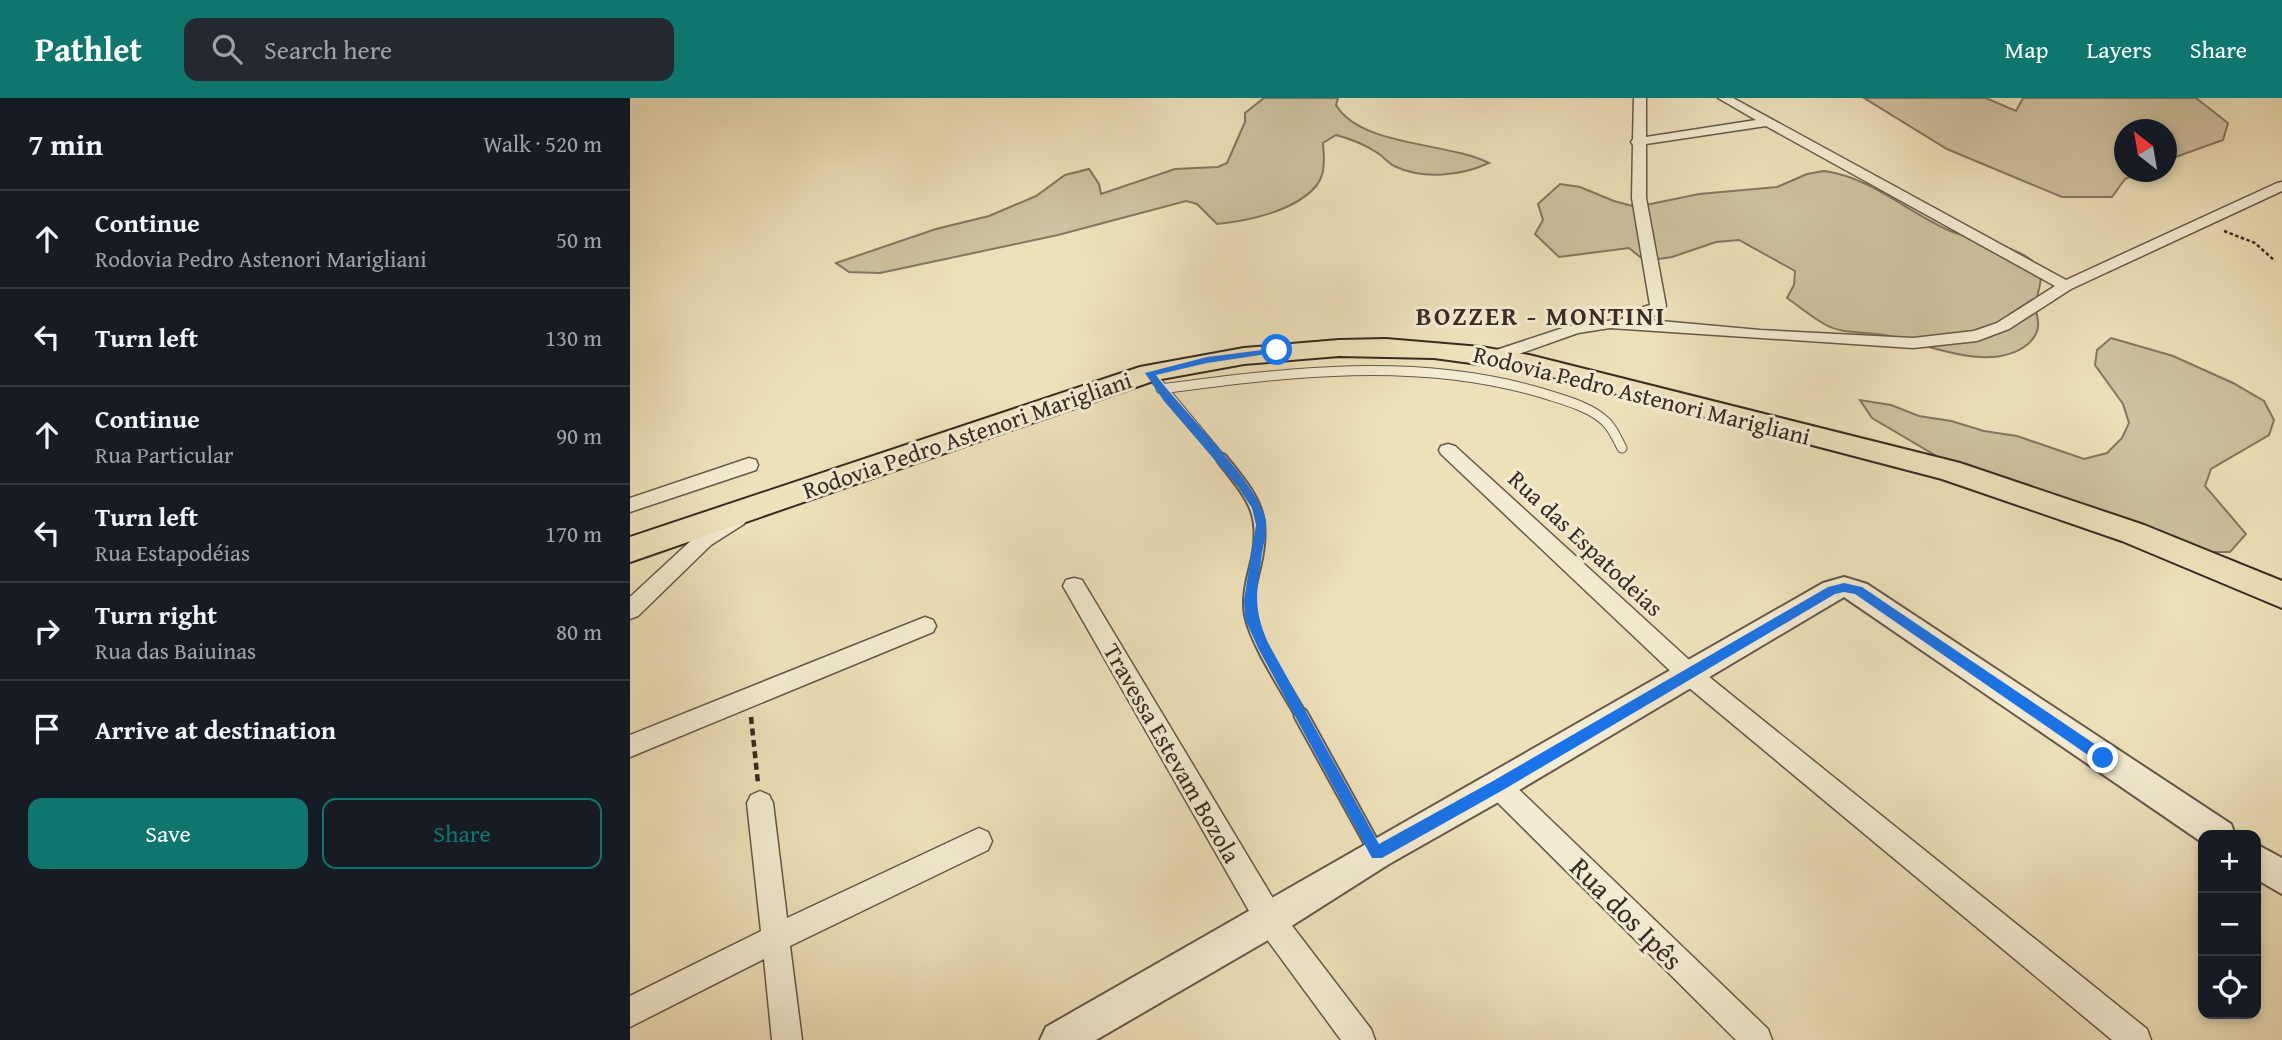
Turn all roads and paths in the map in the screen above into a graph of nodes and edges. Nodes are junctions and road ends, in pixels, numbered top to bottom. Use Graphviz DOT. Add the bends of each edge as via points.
graph roads {
  1 [pos="1640,98"];
  2 [pos="1724,98"];
  3 [pos="1770,122"];
  4 [pos="1637,142"];
  5 [pos="2282,186"];
  6 [pos="2202,223"];
  7 [pos="2276,261"];
  8 [pos="2066,286"];
  9 [pos="1610,323"];
  10 [pos="1496,356"];
  11 [pos="1156,381"];
  12 [pos="1622,448"];
  13 [pos="1448,450"];
  14 [pos="748,465"];
  15 [pos="774,502"];
  16 [pos="630,505"];
  17 [pos="658,541"];
  18 [pos="630,550"];
  19 [pos="662,577"];
  20 [pos="1074,586"];
  21 [pos="2282,594"];
  22 [pos="630,610"];
  23 [pos="925,626"];
  24 [pos="1690,674"];
  25 [pos="749,698"];
  26 [pos="630,747"];
  27 [pos="1498,786"];
  28 [pos="760,803"];
  29 [pos="2212,830"];
  30 [pos="979,841"];
  31 [pos="1377,853"];
  32 [pos="2261,863"];
  33 [pos="2282,877"];
  34 [pos="1270,920"];
  35 [pos="776,938"];
  36 [pos="630,1012"];
  37 [pos="787,1040"];
  38 [pos="1059,1040"];
  39 [pos="1360,1040"];
  40 [pos="1757,1040"];
  41 [pos="2136,1040"];
  1 -- 4 [label="street"];
  2 -- 3 [label="street"];
  3 -- 4 [label="street"];
  3 -- 8 [label="street"];
  4 -- 9 [label="street" via="1639,198 1658,306"];
  5 -- 6 [label="street"];
  6 -- 7 [label="path" via="2255,243"];
  6 -- 8 [label="street"];
  8 -- 9 [label="street" via="2003,326 1946,341 1760,335"];
  9 -- 10 [label="street" via="1575,329"];
  10 -- 11 [label="main road, Rodovia Pedro Astenori Marigliani" via="1400,346 1277,350 1207,360"];
  10 -- 21 [label="main road, Rodovia Pedro Astenori Marigliani" via="1949,470 2133,533"];
  11 -- 12 [label="lane" via="1322,372 1454,374 1538,391 1589,410 1610,427"];
  11 -- 15 [label="main road, Rodovia Pedro Astenori Marigliani"];
  11 -- 31 [label="lane" via="1257,508 1261,525 1251,619"];
  13 -- 24 [label="street, Rua das Espatodeias"];
  14 -- 16 [label="street"];
  15 -- 17 [label="main road, Rodovia Pedro Astenori Marigliani"];
  15 -- 19 [label="street" via="725,524"];
  17 -- 18 [label="main road, Rodovia Pedro Astenori Marigliani"];
  17 -- 19 [label="street"];
  19 -- 22 [label="street"];
  20 -- 34 [label="street, Travessa Estevam Bozola"];
  23 -- 25 [label="street"];
  24 -- 27 [label="street"];
  24 -- 29 [label="street" via="1832,590 1858,590"];
  24 -- 41 [label="street, Rua das Espatodeias"];
  25 -- 26 [label="street"];
  25 -- 28 [label="path"];
  27 -- 31 [label="street"];
  27 -- 40 [label="street, Rua dos Ipês"];
  28 -- 35 [label="street"];
  30 -- 35 [label="street"];
  31 -- 34 [label="street"];
  32 -- 33 [label="street"];
  34 -- 38 [label="street"];
  34 -- 39 [label="street, Travessa Estevam Bozola"];
  35 -- 36 [label="street"];
  35 -- 37 [label="street"];
}
